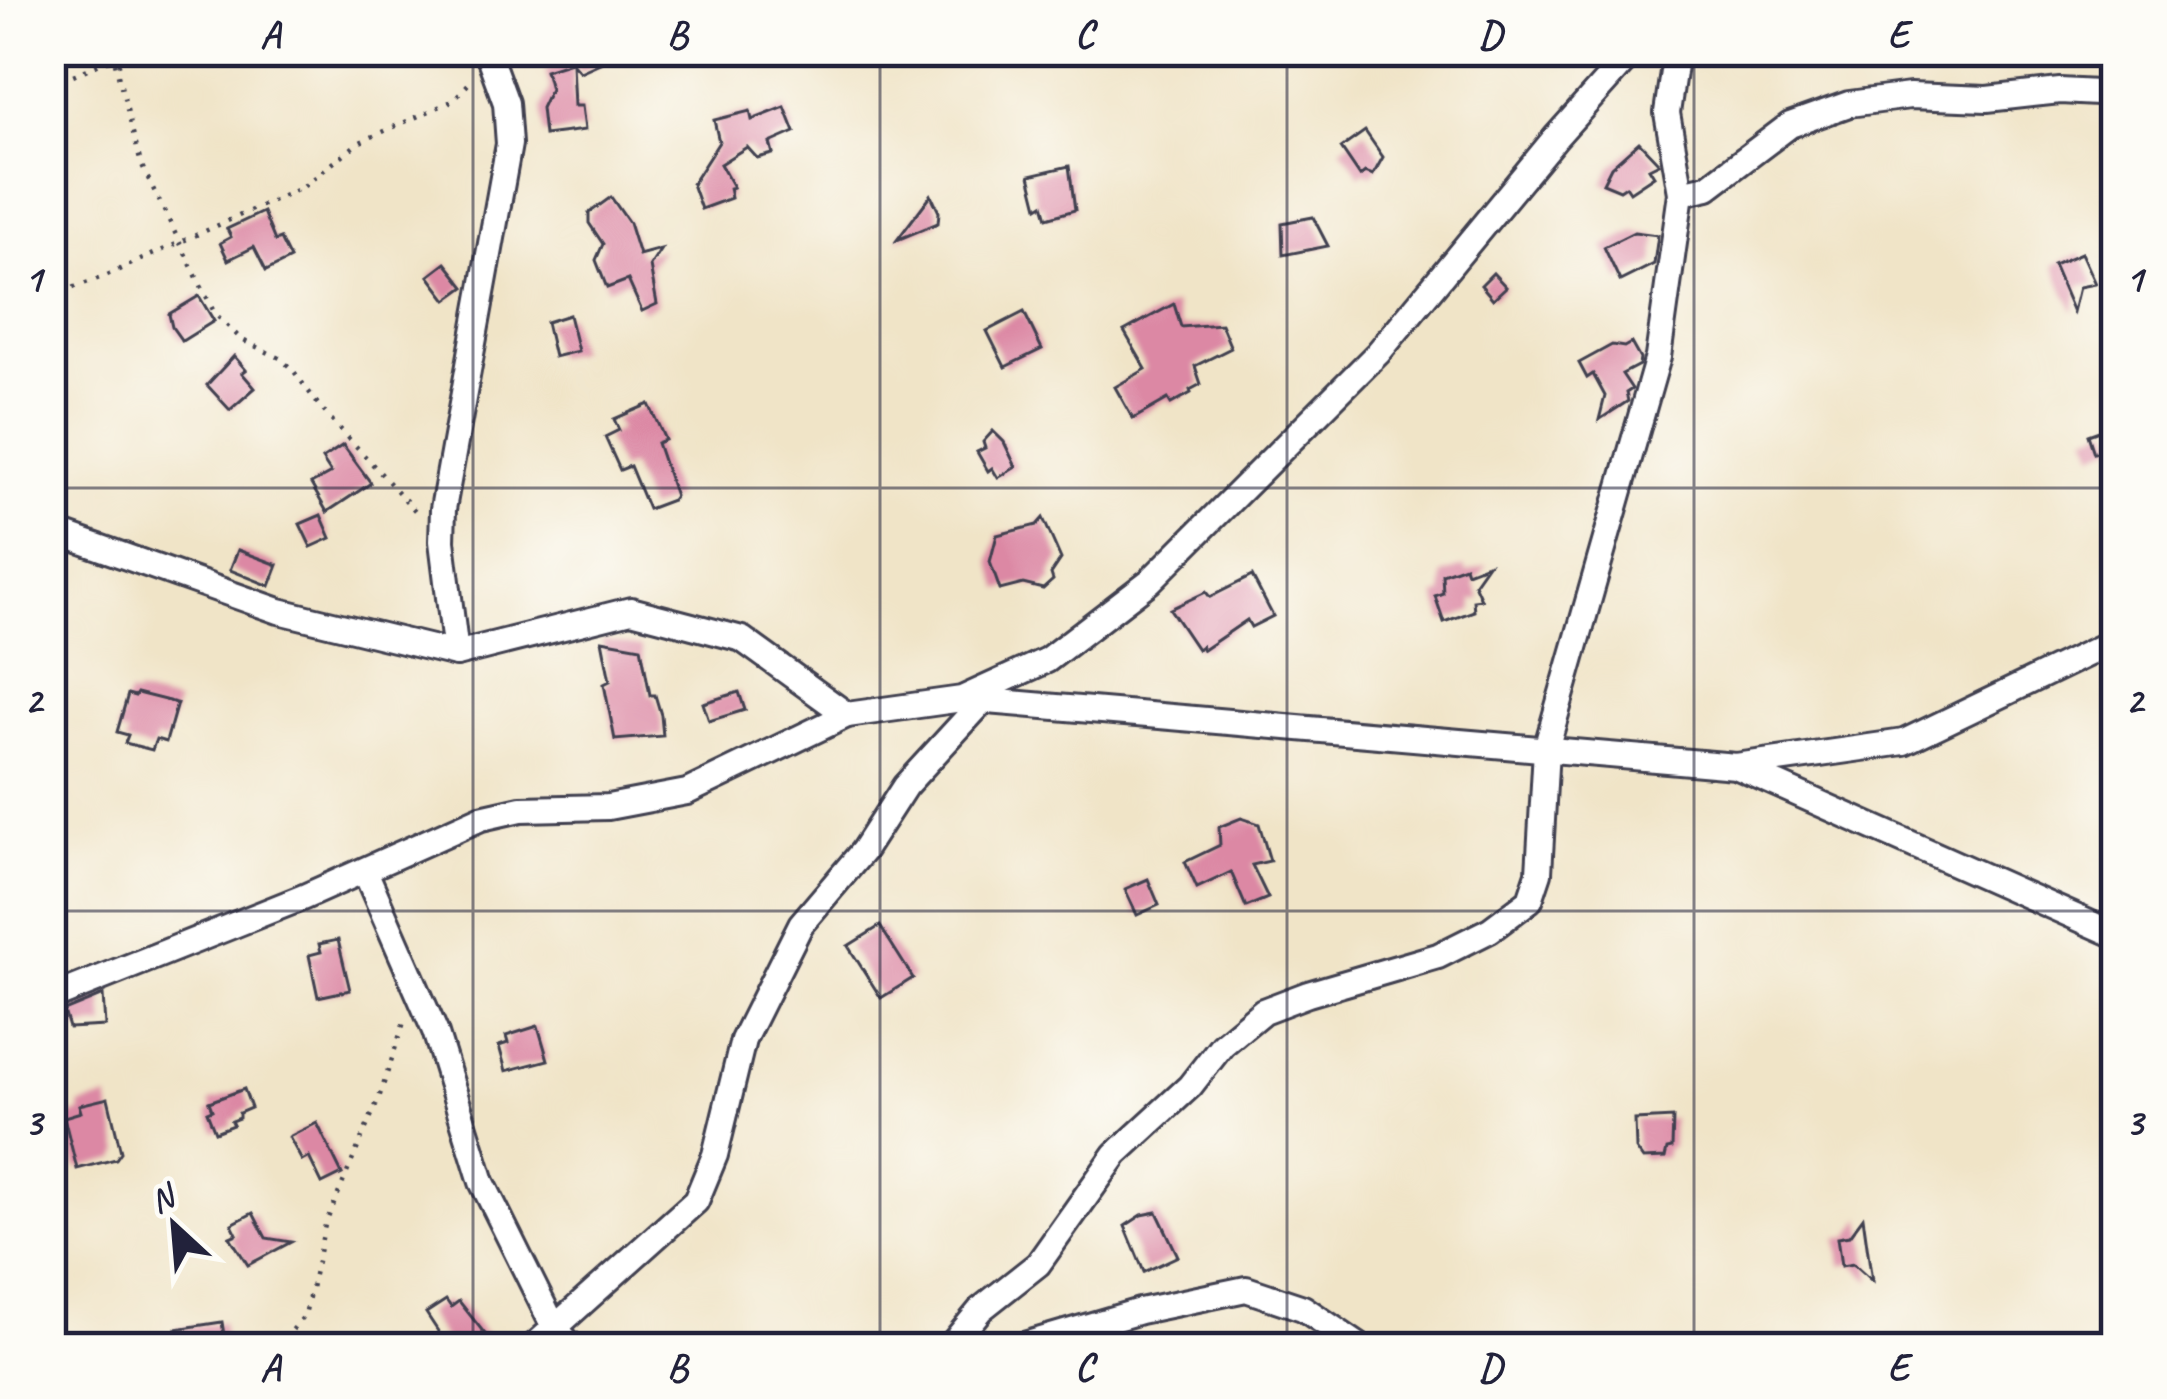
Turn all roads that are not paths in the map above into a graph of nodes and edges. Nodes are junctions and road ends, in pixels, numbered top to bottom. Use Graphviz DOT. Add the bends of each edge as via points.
graph roads {
  1 [pos="1633,51"];
  2 [pos="1676,51"];
  3 [pos="489,55"];
  4 [pos="2116,94"];
  5 [pos="1681,193"];
  6 [pos="51,530"];
  7 [pos="2116,640"];
  8 [pos="456,654"];
  9 [pos="973,700"];
  10 [pos="847,715"];
  11 [pos="1546,749"];
  12 [pos="1736,766"];
  13 [pos="365,871"];
  14 [pos="2116,934"];
  15 [pos="51,998"];
  16 [pos="554,1327"];
  17 [pos="532,1348"];
  18 [pos="573,1348"];
  19 [pos="949,1348"];
  20 [pos="1014,1348"];
  21 [pos="1362,1348"];
  1 -- 9 [label="street" via="1378,352 1150,581 1047,660"];
  2 -- 5 [label="street" via="1667,113"];
  3 -- 8 [label="street" via="506,103 508,144 447,470 442,541"];
  4 -- 5 [label="street" via="1849,104 1790,125 1708,188"];
  5 -- 11 [label="street" via="1658,357"];
  6 -- 8 [label="street" via="280,611"];
  7 -- 12 [label="street" via="1904,742"];
  8 -- 10 [label="street" via="631,610 742,639"];
  9 -- 10 [label="street"];
  9 -- 11 [label="street"];
  9 -- 16 [label="street" via="801,925 743,1040 696,1201"];
  10 -- 13 [label="street" via="687,792 481,818"];
  11 -- 12 [label="street"];
  11 -- 19 [label="street" via="1539,873 1530,900 1438,956 1263,1011 1116,1154 1038,1264 981,1309"];
  12 -- 14 [label="street"];
  13 -- 15 [label="street"];
  13 -- 16 [label="street" via="435,1030 482,1182"];
  16 -- 17 [label="street"];
  16 -- 18 [label="street"];
  20 -- 21 [label="street" via="1246,1289 1304,1308"];
}
